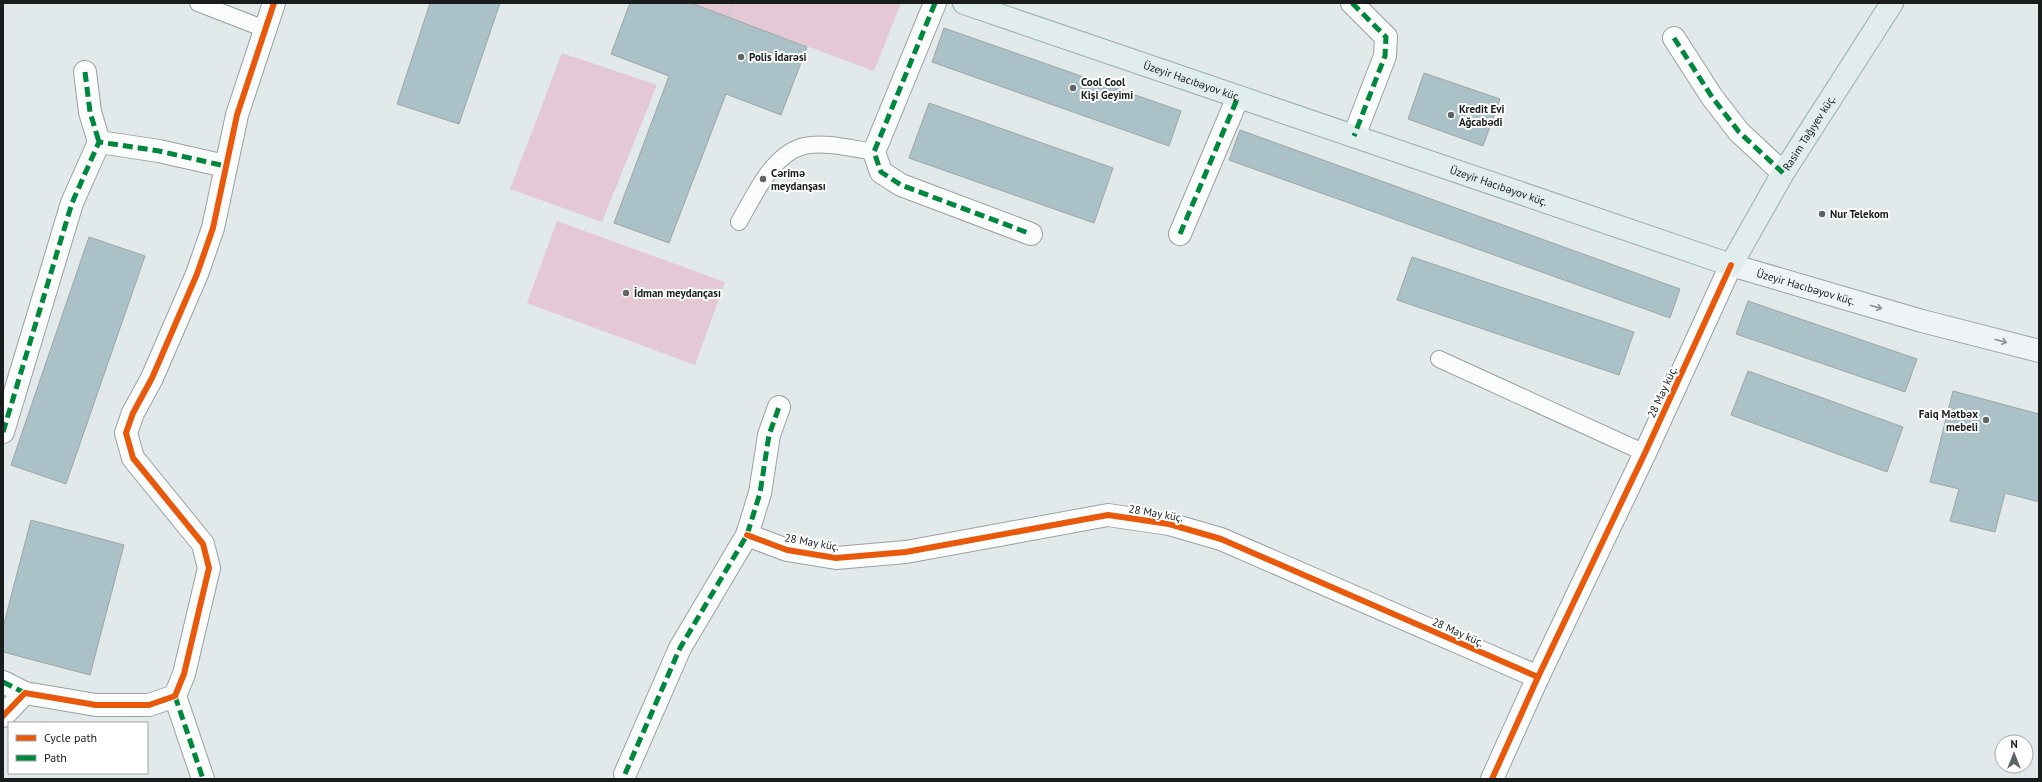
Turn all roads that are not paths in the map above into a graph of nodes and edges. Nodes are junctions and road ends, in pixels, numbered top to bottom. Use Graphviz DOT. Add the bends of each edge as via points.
graph roads {
  1 [pos="198,3"];
  2 [pos="274,3"];
  3 [pos="935,3"];
  4 [pos="964,3"];
  5 [pos="1352,3"];
  6 [pos="1892,3"];
  7 [pos="265,29"];
  8 [pos="1674,38"];
  9 [pos="85,72"];
  10 [pos="1238,97"];
  11 [pos="1354,136"];
  12 [pos="99,142"];
  13 [pos="874,152"];
  14 [pos="225,166"];
  15 [pos="1783,174"];
  16 [pos="739,222"];
  17 [pos="1031,234"];
  18 [pos="1180,234"];
  19 [pos="1731,265"];
  20 [pos="2039,351"];
  21 [pos="1438,359"];
  22 [pos="779,407"];
  23 [pos="3,432"];
  24 [pos="1645,453"];
  25 [pos="747,535"];
  26 [pos="1538,677"];
  27 [pos="3,682"];
  28 [pos="25,693"];
  29 [pos="175,696"];
  30 [pos="3,716"];
  31 [pos="625,774"];
  32 [pos="203,779"];
  33 [pos="1492,779"];
  1 -- 7 [label="lane"];
  2 -- 7 [label="street"];
  3 -- 13 [label="street"];
  4 -- 10 [label="main road, Üzeyir Hacıbəyov küç."];
  5 -- 11 [label="street" via="1386,37 1385,56"];
  6 -- 15 [label="main road, Rasim Tağıyev küç."];
  7 -- 14 [label="street" via="237,115"];
  8 -- 15 [label="street" via="1712,97 1739,132"];
  9 -- 12 [label="street" via="90,112"];
  10 -- 11 [label="main road, Üzeyir Hacıbəyov küç."];
  10 -- 18 [label="street"];
  11 -- 19 [label="main road, Üzeyir Hacıbəyov küç."];
  12 -- 14 [label="street" via="159,151"];
  12 -- 23 [label="street" via="72,203"];
  13 -- 16 [label="lane" via="832,145 803,146 784,157 767,174"];
  13 -- 17 [label="street" via="881,172 901,185"];
  14 -- 29 [label="street" via="213,228 197,274 126,433 133,458 203,544 209,568 184,674"];
  15 -- 19 [label="main road, Rasim Tağıyev küç."];
  19 -- 20 [label="main road, Üzeyir Hacıbəyov küç., one-way" via="1922,321"];
  19 -- 24 [label="street, 28 May küç."];
  21 -- 24 [label="lane"];
  22 -- 25 [label="street" via="769,435 760,493"];
  24 -- 26 [label="street, 28 May küç."];
  25 -- 26 [label="street, 28 May küç." via="787,550 836,558 906,552 1108,515 1169,524 1222,539"];
  25 -- 31 [label="street" via="680,648"];
  26 -- 33 [label="street, 28 May küç."];
  27 -- 28 [label="street"];
  28 -- 29 [label="street" via="96,705 149,705"];
  28 -- 30 [label="street"];
  29 -- 32 [label="street"];
}
